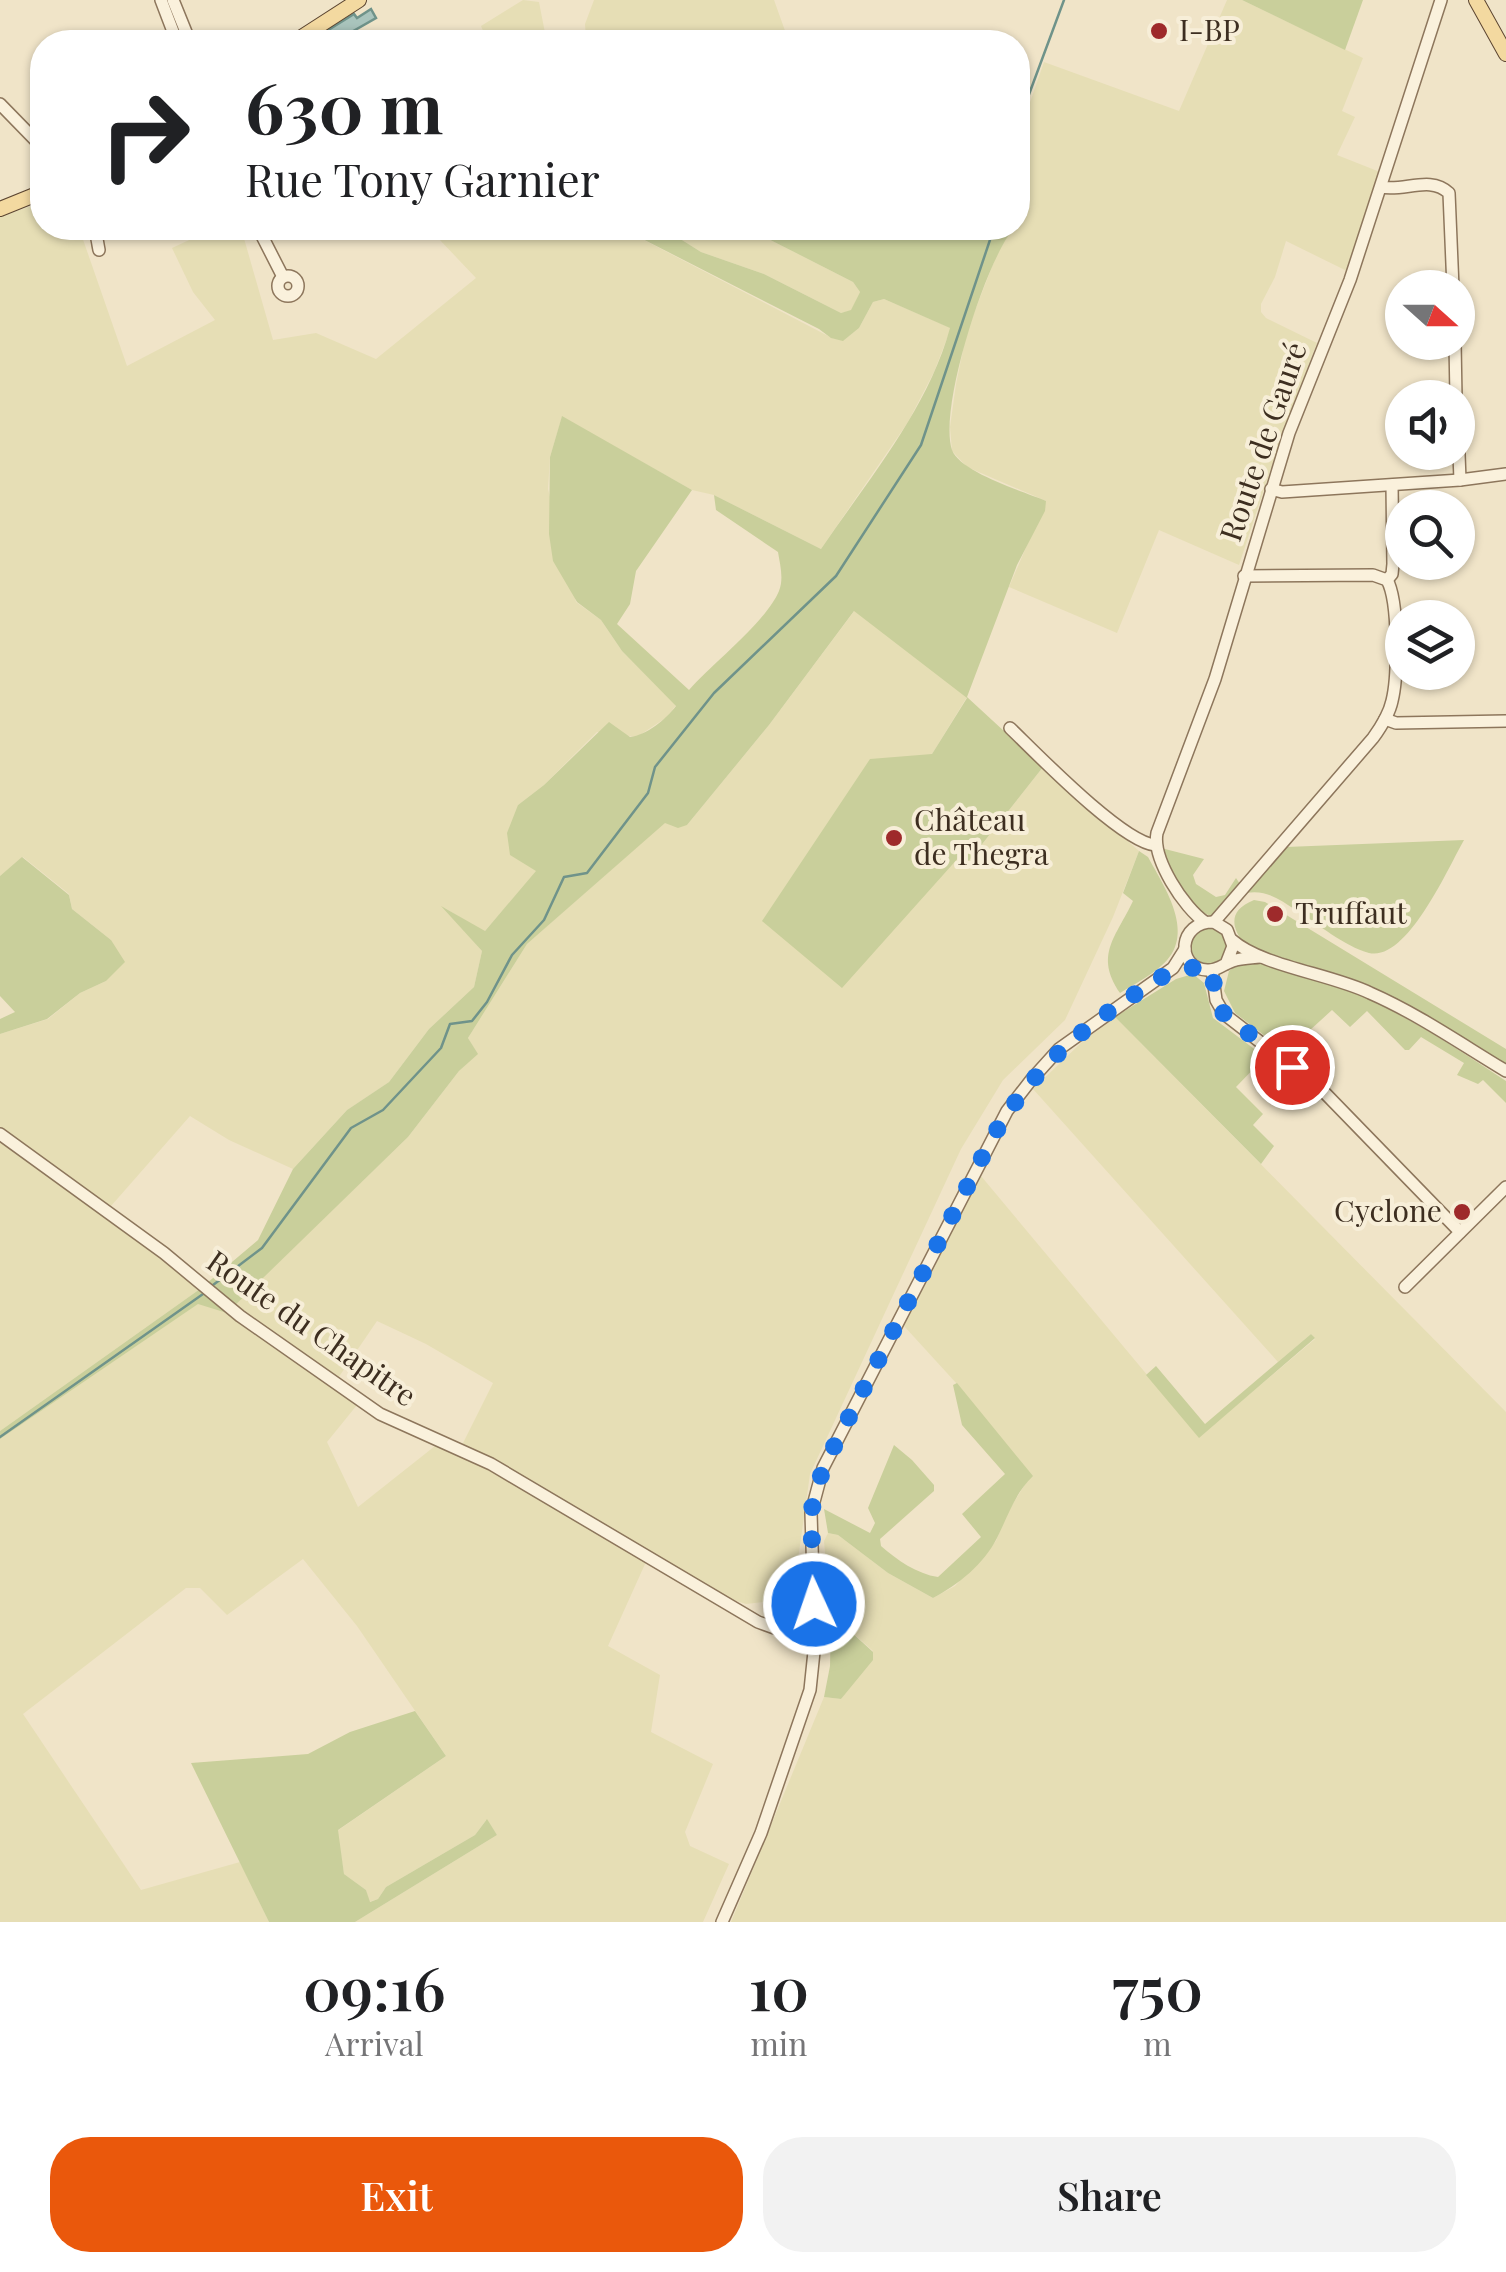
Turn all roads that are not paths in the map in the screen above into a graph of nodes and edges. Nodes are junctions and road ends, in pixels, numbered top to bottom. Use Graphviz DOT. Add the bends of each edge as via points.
graph roads {
  1 [pos="161,0"];
  2 [pos="173,0"];
  3 [pos="360,0"];
  4 [pos="1441,0"];
  5 [pos="1476,0"];
  6 [pos="172,30"];
  7 [pos="185,30"];
  8 [pos="313,30"];
  9 [pos="1506,54"];
  10 [pos="0,104"];
  11 [pos="30,134"];
  12 [pos="1380,187"];
  13 [pos="30,197"];
  14 [pos="0,209"];
  15 [pos="98,240"];
  16 [pos="264,240"];
  17 [pos="100,250"];
  18 [pos="1452,270"];
  19 [pos="283,276"];
  20 [pos="1460,470"];
  21 [pos="1506,474"];
  22 [pos="1460,480"];
  23 [pos="1392,485"];
  24 [pos="1271,490"];
  25 [pos="1392,490"];
  26 [pos="1244,576"];
  27 [pos="1385,579"];
  28 [pos="1387,580"];
  29 [pos="1385,720"];
  30 [pos="1506,721"];
  31 [pos="1010,728"];
  32 [pos="1155,845"];
  33 [pos="1182,898"];
  34 [pos="1234,902"];
  35 [pos="1209,922"];
  36 [pos="1188,932"];
  37 [pos="1231,937"];
  38 [pos="1184,949"];
  39 [pos="1260,958"];
  40 [pos="1226,964"];
  41 [pos="1198,968"];
  42 [pos="1212,970"];
  43 [pos="1162,977"];
  44 [pos="1506,1072"];
  45 [pos="0,1134"];
  46 [pos="1506,1187"];
  47 [pos="1460,1232"];
  48 [pos="1405,1287"];
  49 [pos="818,1623"];
  50 [pos="768,1626"];
  51 [pos="819,1640"];
  52 [pos="722,1922"];
  1 -- 6 [label="street"];
  2 -- 7 [label="street"];
  3 -- 8 [label="main road"];
  4 -- 12 [label="street, Route de Gauré"];
  5 -- 9 [label="main road"];
  10 -- 11 [label="street"];
  12 -- 18 [label="street" via="1430,184 1449,193"];
  12 -- 24 [label="street, Route de Gauré"];
  13 -- 14 [label="main road"];
  15 -- 17 [label="street"];
  16 -- 19 [label="street"];
  20 -- 22 [label="street"];
  21 -- 22 [label="street"];
  22 -- 23 [label="street"];
  23 -- 24 [label="street"];
  23 -- 25 [label="street"];
  24 -- 26 [label="street, Route de Gauré"];
  26 -- 27 [label="street"];
  26 -- 32 [label="street, Route de Gauré" via="1216,680"];
  28 -- 29 [label="street" via="1394,600 1395,674"];
  29 -- 30 [label="street"];
  29 -- 34 [label="street"];
  31 -- 32 [label="street" via="1092,803"];
  32 -- 33 [label="street"];
  33 -- 35 [label="street"];
  33 -- 36 [label="street"];
  34 -- 35 [label="street"];
  34 -- 37 [label="street"];
  35 -- 36 [label="street"];
  35 -- 37 [label="street"];
  36 -- 38 [label="street"];
  37 -- 39 [label="street"];
  37 -- 40 [label="street"];
  38 -- 41 [label="street"];
  38 -- 43 [label="street"];
  39 -- 40 [label="street"];
  39 -- 44 [label="street" via="1370,992"];
  40 -- 42 [label="street"];
  41 -- 42 [label="street"];
  41 -- 43 [label="street"];
  42 -- 47 [label="street" via="1224,1014 1321,1089"];
  43 -- 49 [label="street" via="1059,1049 1015,1100 982,1156 828,1458 818,1523"];
  45 -- 50 [label="street, Route du Chapitre" via="380,1414 491,1464"];
  46 -- 47 [label="street"];
  47 -- 48 [label="street"];
  49 -- 50 [label="street"];
  49 -- 51 [label="street"];
  50 -- 51 [label="street, Route du Chapitre"];
  51 -- 52 [label="street" via="776,1794"];
}
